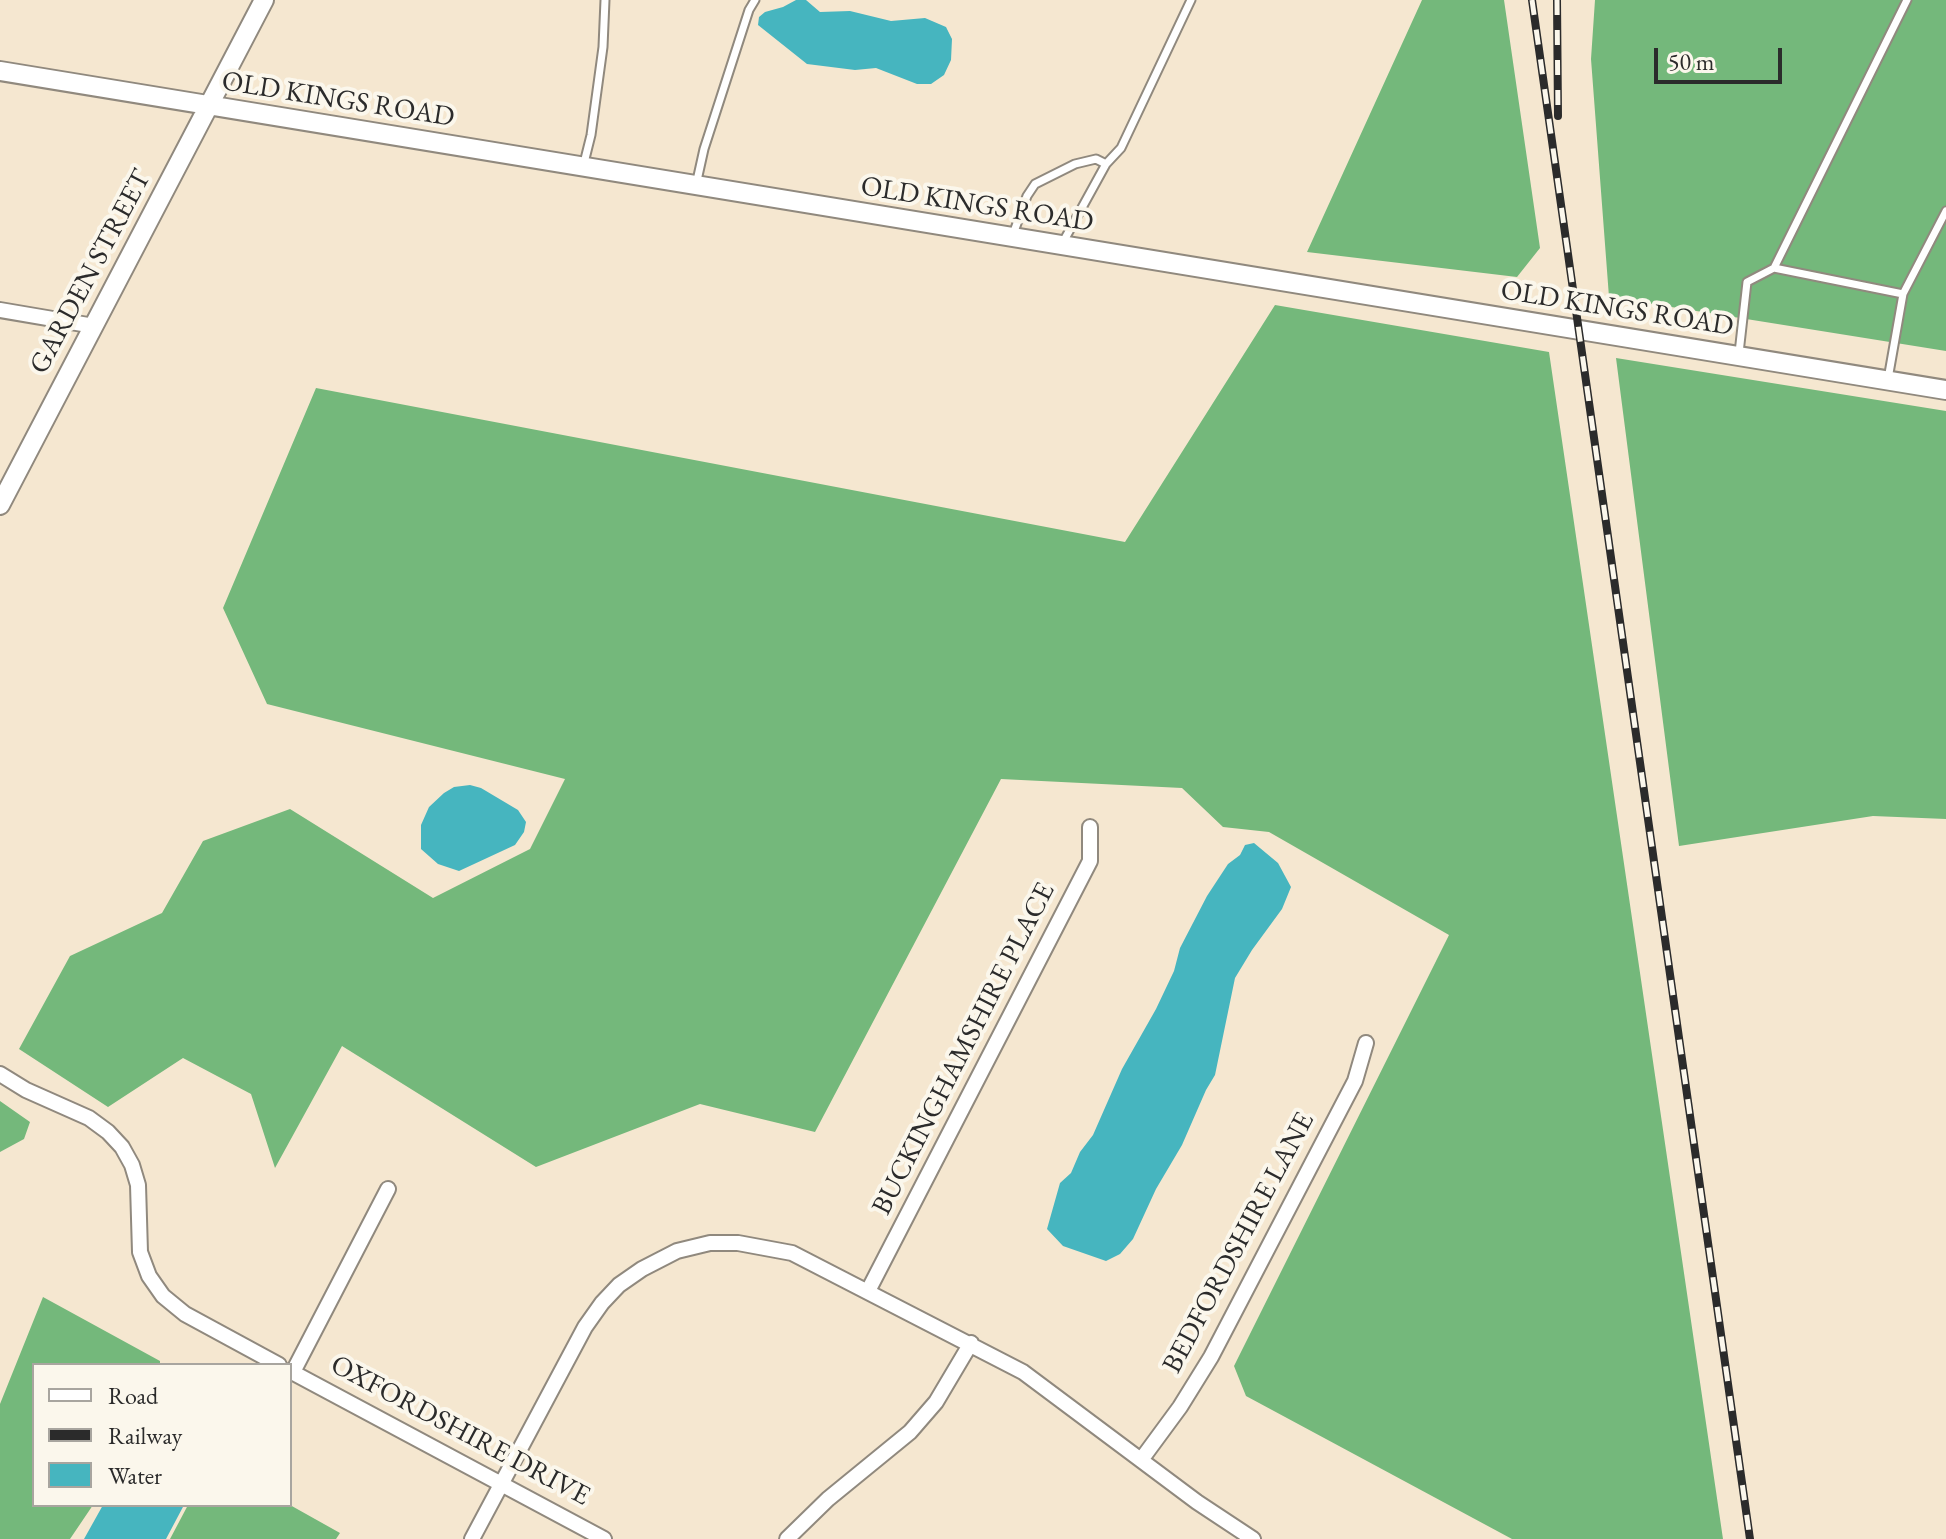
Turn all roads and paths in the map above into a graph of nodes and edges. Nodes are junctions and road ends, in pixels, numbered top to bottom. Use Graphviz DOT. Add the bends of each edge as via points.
graph roads {
  1 [pos="264,0"];
  2 [pos="605,0"];
  3 [pos="755,0"];
  4 [pos="1191,0"];
  5 [pos="1907,0"];
  6 [pos="0,71"];
  7 [pos="210,107"];
  8 [pos="1106,164"];
  9 [pos="582,169"];
  10 [pos="696,187"];
  11 [pos="1946,211"];
  12 [pos="1011,239"];
  13 [pos="1060,247"];
  14 [pos="1774,268"];
  15 [pos="1903,294"];
  16 [pos="0,310"];
  17 [pos="94,326"];
  18 [pos="1738,357"];
  19 [pos="1887,381"];
  20 [pos="1946,390"];
  21 [pos="0,505"];
  22 [pos="1090,827"];
  23 [pos="1366,1043"];
  24 [pos="0,1074"];
  25 [pos="388,1189"];
  26 [pos="868,1291"];
  27 [pos="971,1343"];
  28 [pos="276,1363"];
  29 [pos="290,1363"];
  30 [pos="292,1372"];
  31 [pos="1141,1460"];
  32 [pos="502,1482"];
  33 [pos="472,1539"];
  34 [pos="604,1539"];
  35 [pos="787,1539"];
  36 [pos="1253,1539"];
  1 -- 7 [label="street, GARDEN STREET"];
  2 -- 9 [label="lane" via="595,106"];
  3 -- 10 [label="lane"];
  4 -- 8 [label="lane" via="1121,148"];
  5 -- 14 [label="lane"];
  6 -- 7 [label="street, OLD KINGS ROAD"];
  7 -- 9 [label="street, OLD KINGS ROAD"];
  7 -- 17 [label="street, GARDEN STREET"];
  8 -- 12 [label="lane" via="1096,159 1075,164 1035,184"];
  8 -- 13 [label="lane"];
  9 -- 10 [label="street, OLD KINGS ROAD"];
  10 -- 12 [label="street, OLD KINGS ROAD"];
  11 -- 15 [label="lane"];
  12 -- 13 [label="street, OLD KINGS ROAD"];
  13 -- 18 [label="street, OLD KINGS ROAD"];
  14 -- 15 [label="lane"];
  14 -- 18 [label="lane" via="1747,282"];
  15 -- 19 [label="lane"];
  16 -- 17 [label="street"];
  17 -- 21 [label="street, GARDEN STREET"];
  18 -- 19 [label="street, OLD KINGS ROAD"];
  19 -- 20 [label="street, OLD KINGS ROAD"];
  22 -- 26 [label="street, BUCKINGHAMSHIRE PLACE" via="1090,861"];
  23 -- 31 [label="street, BEDFORDSHIRE LANE" via="1355,1081 1211,1357"];
  24 -- 28 [label="street, OXFORDSHIRE DRIVE" via="108,1132 132,1165 138,1185 140,1252 163,1296 185,1314"];
  25 -- 29 [label="street"];
  26 -- 27 [label="street"];
  26 -- 32 [label="street" via="792,1253 738,1243 677,1251 642,1269 619,1285 585,1327"];
  27 -- 31 [label="street" via="1023,1372"];
  27 -- 35 [label="street" via="936,1402 910,1432"];
  30 -- 32 [label="street, OXFORDSHIRE DRIVE"];
  31 -- 36 [label="street"];
  32 -- 33 [label="street"];
  32 -- 34 [label="street, OXFORDSHIRE DRIVE"];
}
